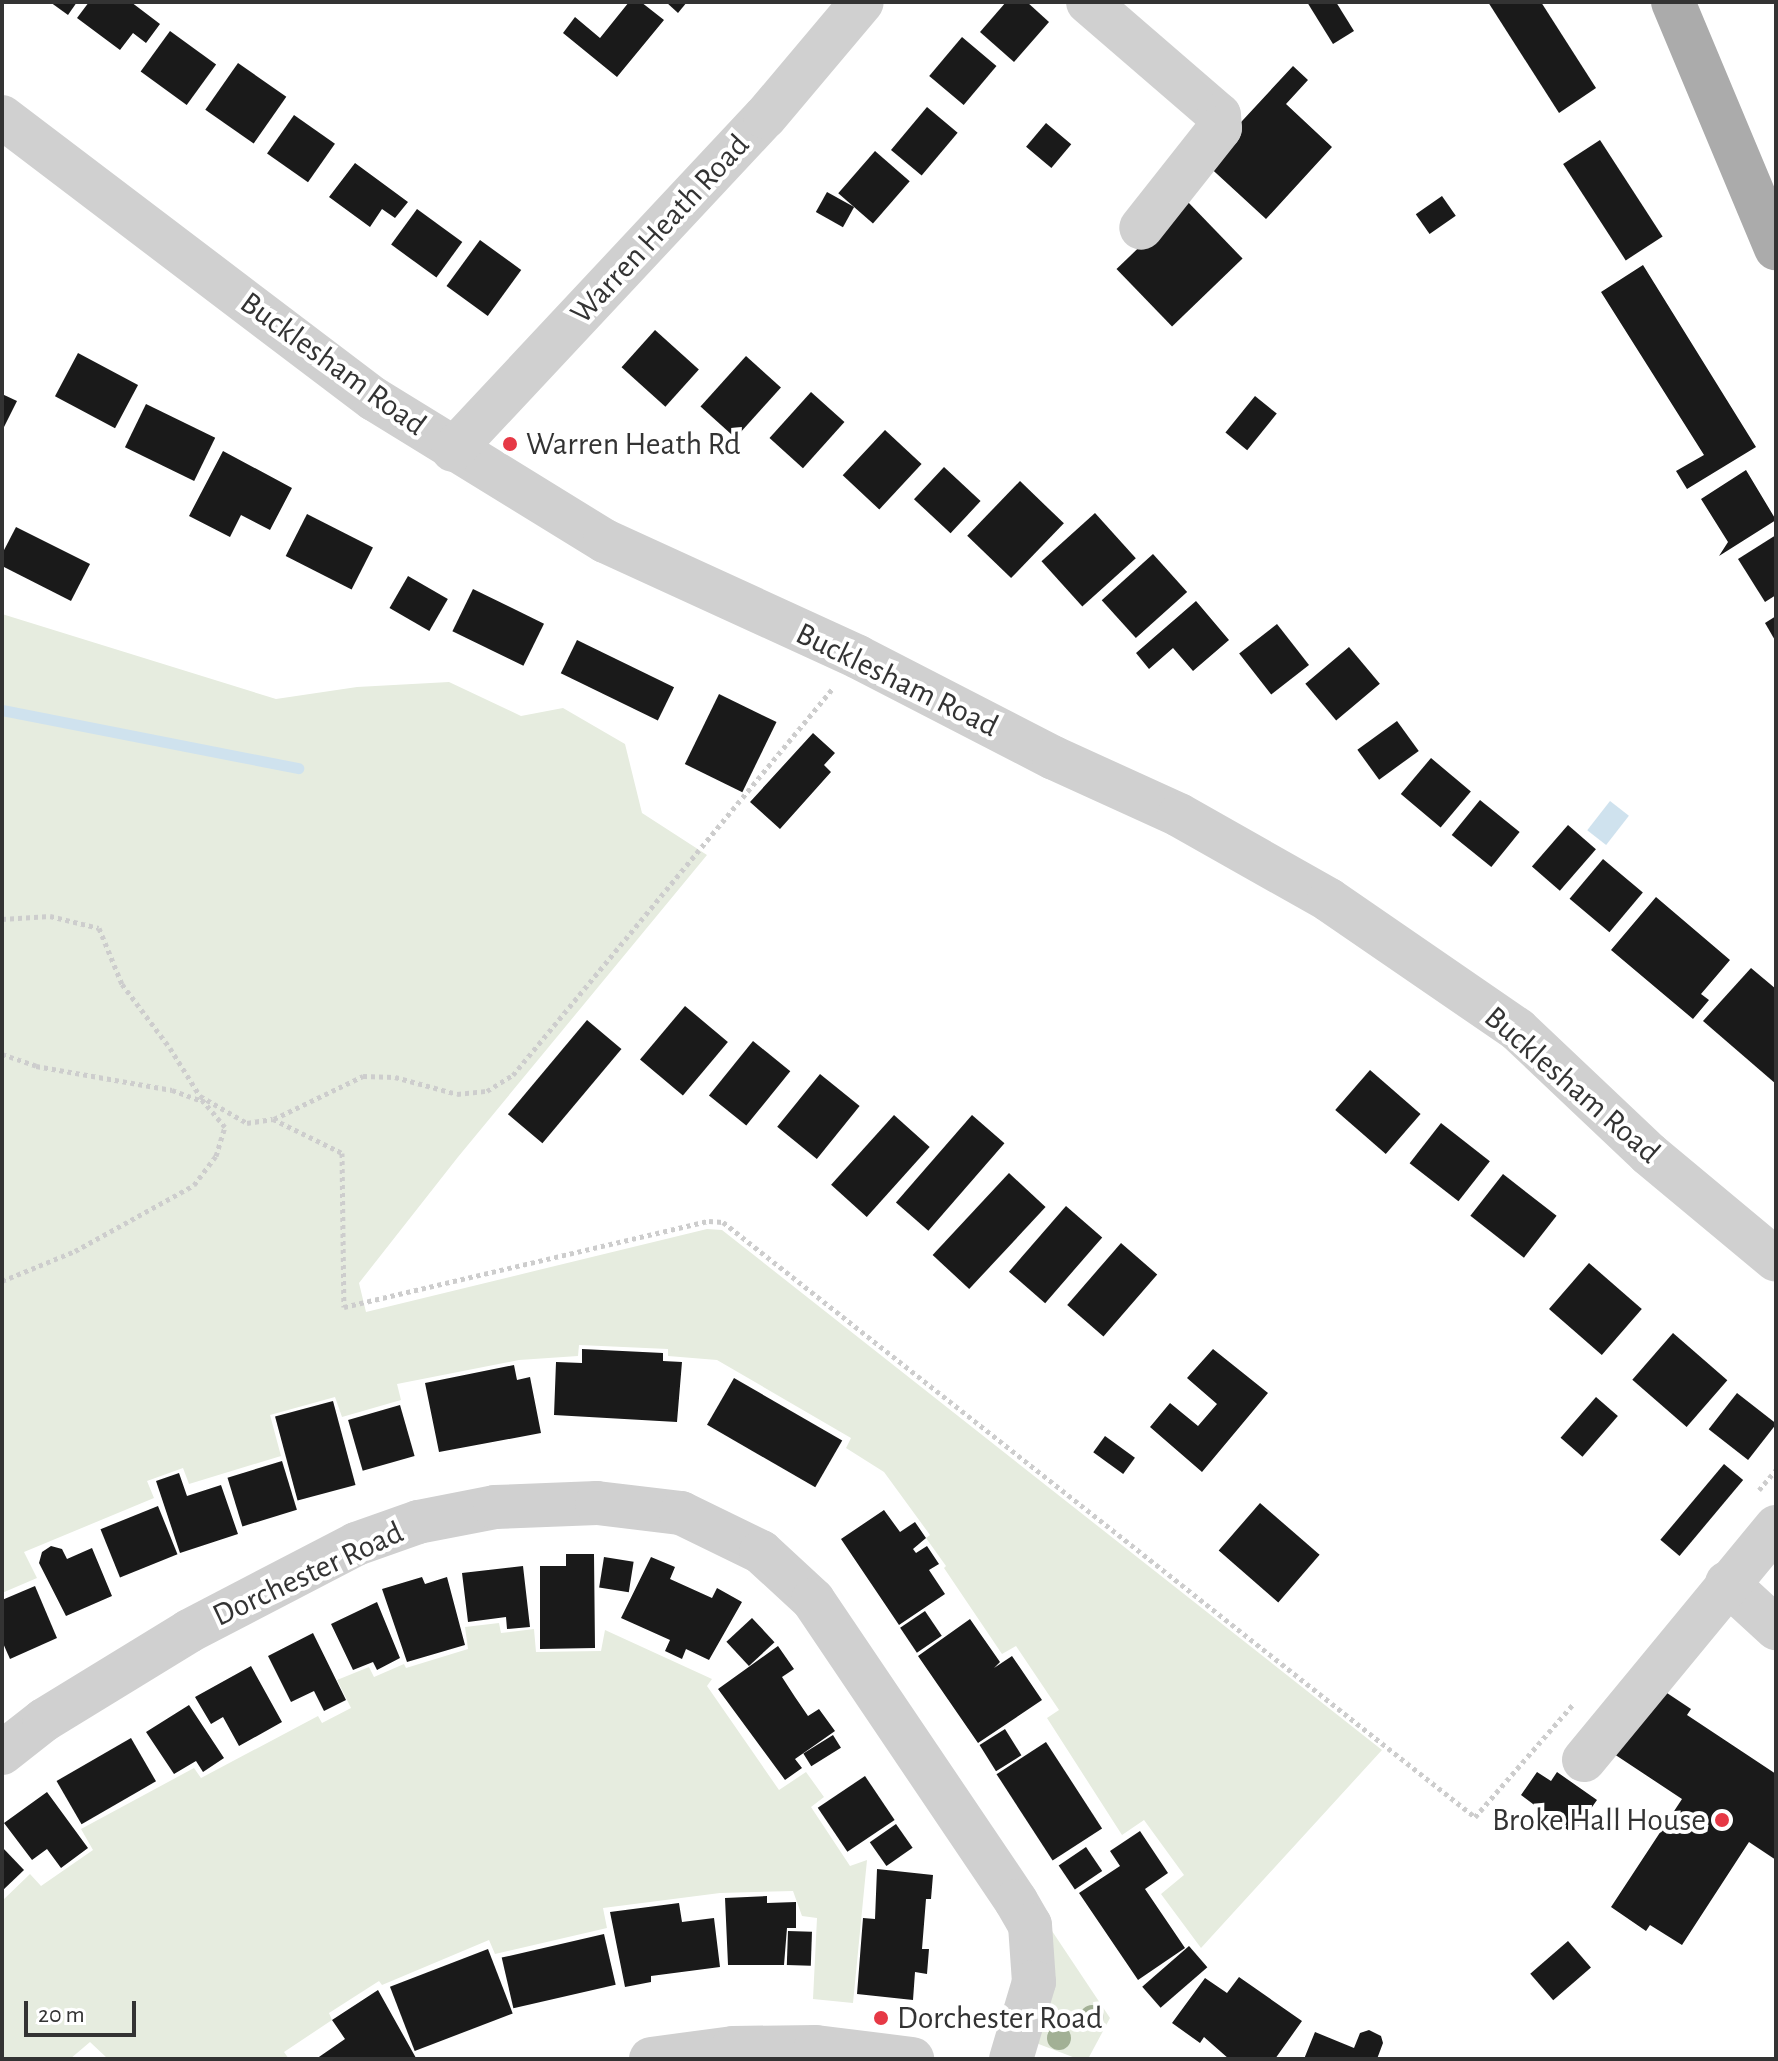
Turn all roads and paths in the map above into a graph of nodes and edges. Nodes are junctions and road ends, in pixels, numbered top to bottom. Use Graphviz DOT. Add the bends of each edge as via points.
graph roads {
  1 [pos="862,2"];
  2 [pos="1088,2"];
  3 [pos="1673,2"];
  4 [pos="2,117"];
  5 [pos="1141,228"];
  6 [pos="1776,248"];
  7 [pos="453,450"];
  8 [pos="858,657"];
  9 [pos="2,919"];
  10 [pos="2,1054"];
  11 [pos="202,1099"];
  12 [pos="273,1119"];
  13 [pos="1776,1260"];
  14 [pos="2,1281"];
  15 [pos="1776,1527"];
  16 [pos="1727,1583"];
  17 [pos="1776,1628"];
  18 [pos="2,1753"];
  19 [pos="1584,1760"];
  20 [pos="1475,1817"];
  21 [pos="651,2059"];
  22 [pos="912,2059"];
  23 [pos="1011,2059"];
  1 -- 7 [label="street, Warren Heath Road" via="765,117"];
  2 -- 5 [label="street" via="1219,115 1220,128"];
  3 -- 6 [label="main road"];
  4 -- 7 [label="street, Bucklesham Road" via="374,399"];
  7 -- 8 [label="street, Bucklesham Road" via="605,541"];
  8 -- 12 [label="path" via="513,1075 487,1091 457,1094 395,1077 363,1076"];
  8 -- 13 [label="street, Bucklesham Road" via="1054,758 1179,815 1329,900 1518,1030 1649,1154"];
  9 -- 11 [label="path" via="50,916 99,928 122,984"];
  10 -- 11 [label="path" via="80,1076"];
  11 -- 12 [label="path" via="247,1123"];
  11 -- 14 [label="path" via="225,1127 216,1156 194,1185 75,1251"];
  12 -- 20 [label="path" via="342,1153 344,1307 709,1221 723,1222"];
  15 -- 16 [label="street"];
  16 -- 17 [label="street"];
  16 -- 19 [label="street"];
  18 -- 23 [label="street, Dorchester Road" via="44,1720 189,1631 356,1544 418,1522 495,1507 597,1503 681,1513 761,1552 813,1600 1016,1901 1030,1925 1034,1982"];
  21 -- 22 [label="street" via="733,2048 816,2047"];
}
